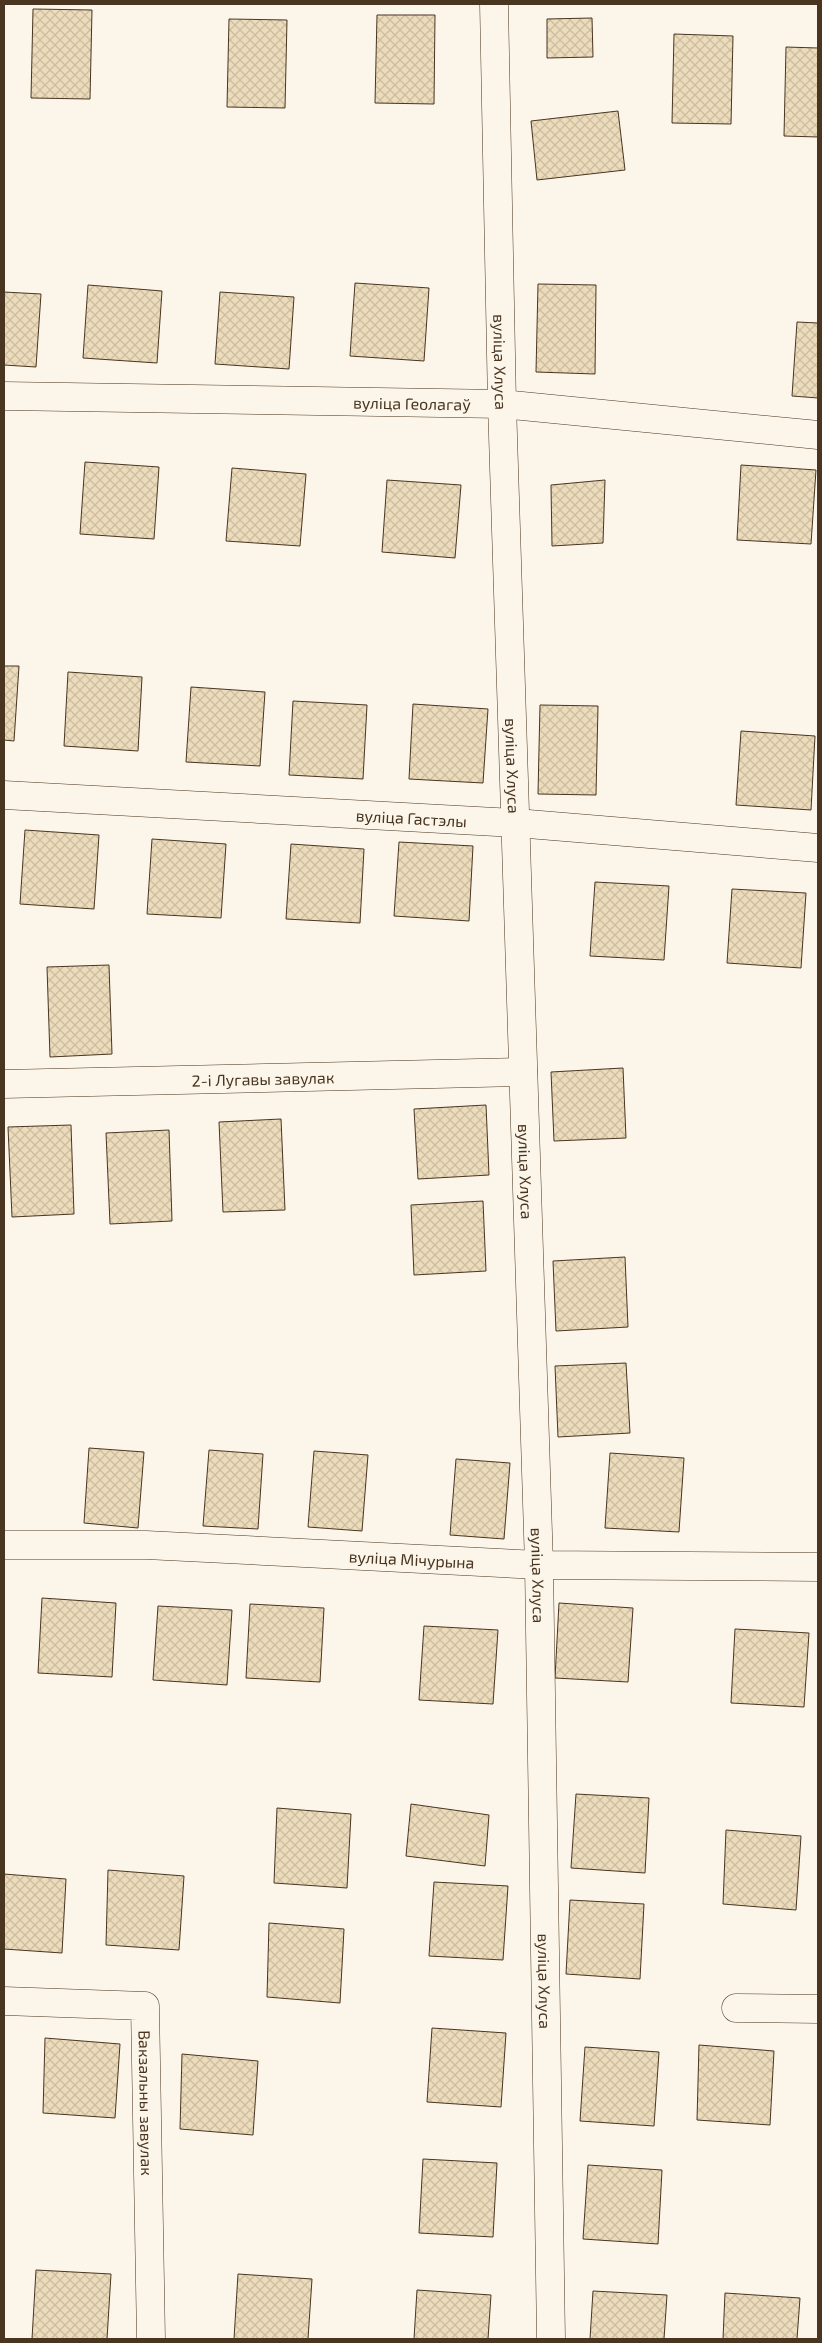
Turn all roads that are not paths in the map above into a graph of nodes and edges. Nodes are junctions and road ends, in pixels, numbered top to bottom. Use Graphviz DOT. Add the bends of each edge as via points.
graph roads {
  1 [pos="494,4"];
  2 [pos="4,396"];
  3 [pos="502,404"];
  4 [pos="818,435"];
  5 [pos="4,795"];
  6 [pos="516,823"];
  7 [pos="818,848"];
  8 [pos="523,1072"];
  9 [pos="4,1084"];
  10 [pos="4,1545"];
  11 [pos="539,1565"];
  12 [pos="818,1567"];
  13 [pos="4,2001"];
  14 [pos="736,2008"];
  15 [pos="818,2009"];
  16 [pos="151,2339"];
  17 [pos="552,2339"];
  1 -- 3 [label="street, вуліца Хлуса"];
  2 -- 3 [label="street, вуліца Геолагаў"];
  3 -- 4 [label="street, вуліца Геолагаў"];
  3 -- 6 [label="street, вуліца Хлуса"];
  5 -- 6 [label="street, вуліца Гастэлы"];
  6 -- 7 [label="street, вуліца Гастэлы"];
  6 -- 8 [label="street, вуліца Хлуса"];
  8 -- 9 [label="street, 2-і Лугавы завулак"];
  8 -- 11 [label="street, вуліца Хлуса"];
  10 -- 11 [label="street, вуліца Мічурына" via="146,1546"];
  11 -- 12 [label="street, вуліца Мічурына"];
  11 -- 17 [label="street, вуліца Хлуса"];
  13 -- 16 [label="street, Вакзальны завулак" via="145,2006"];
  14 -- 15 [label="street"];
}
